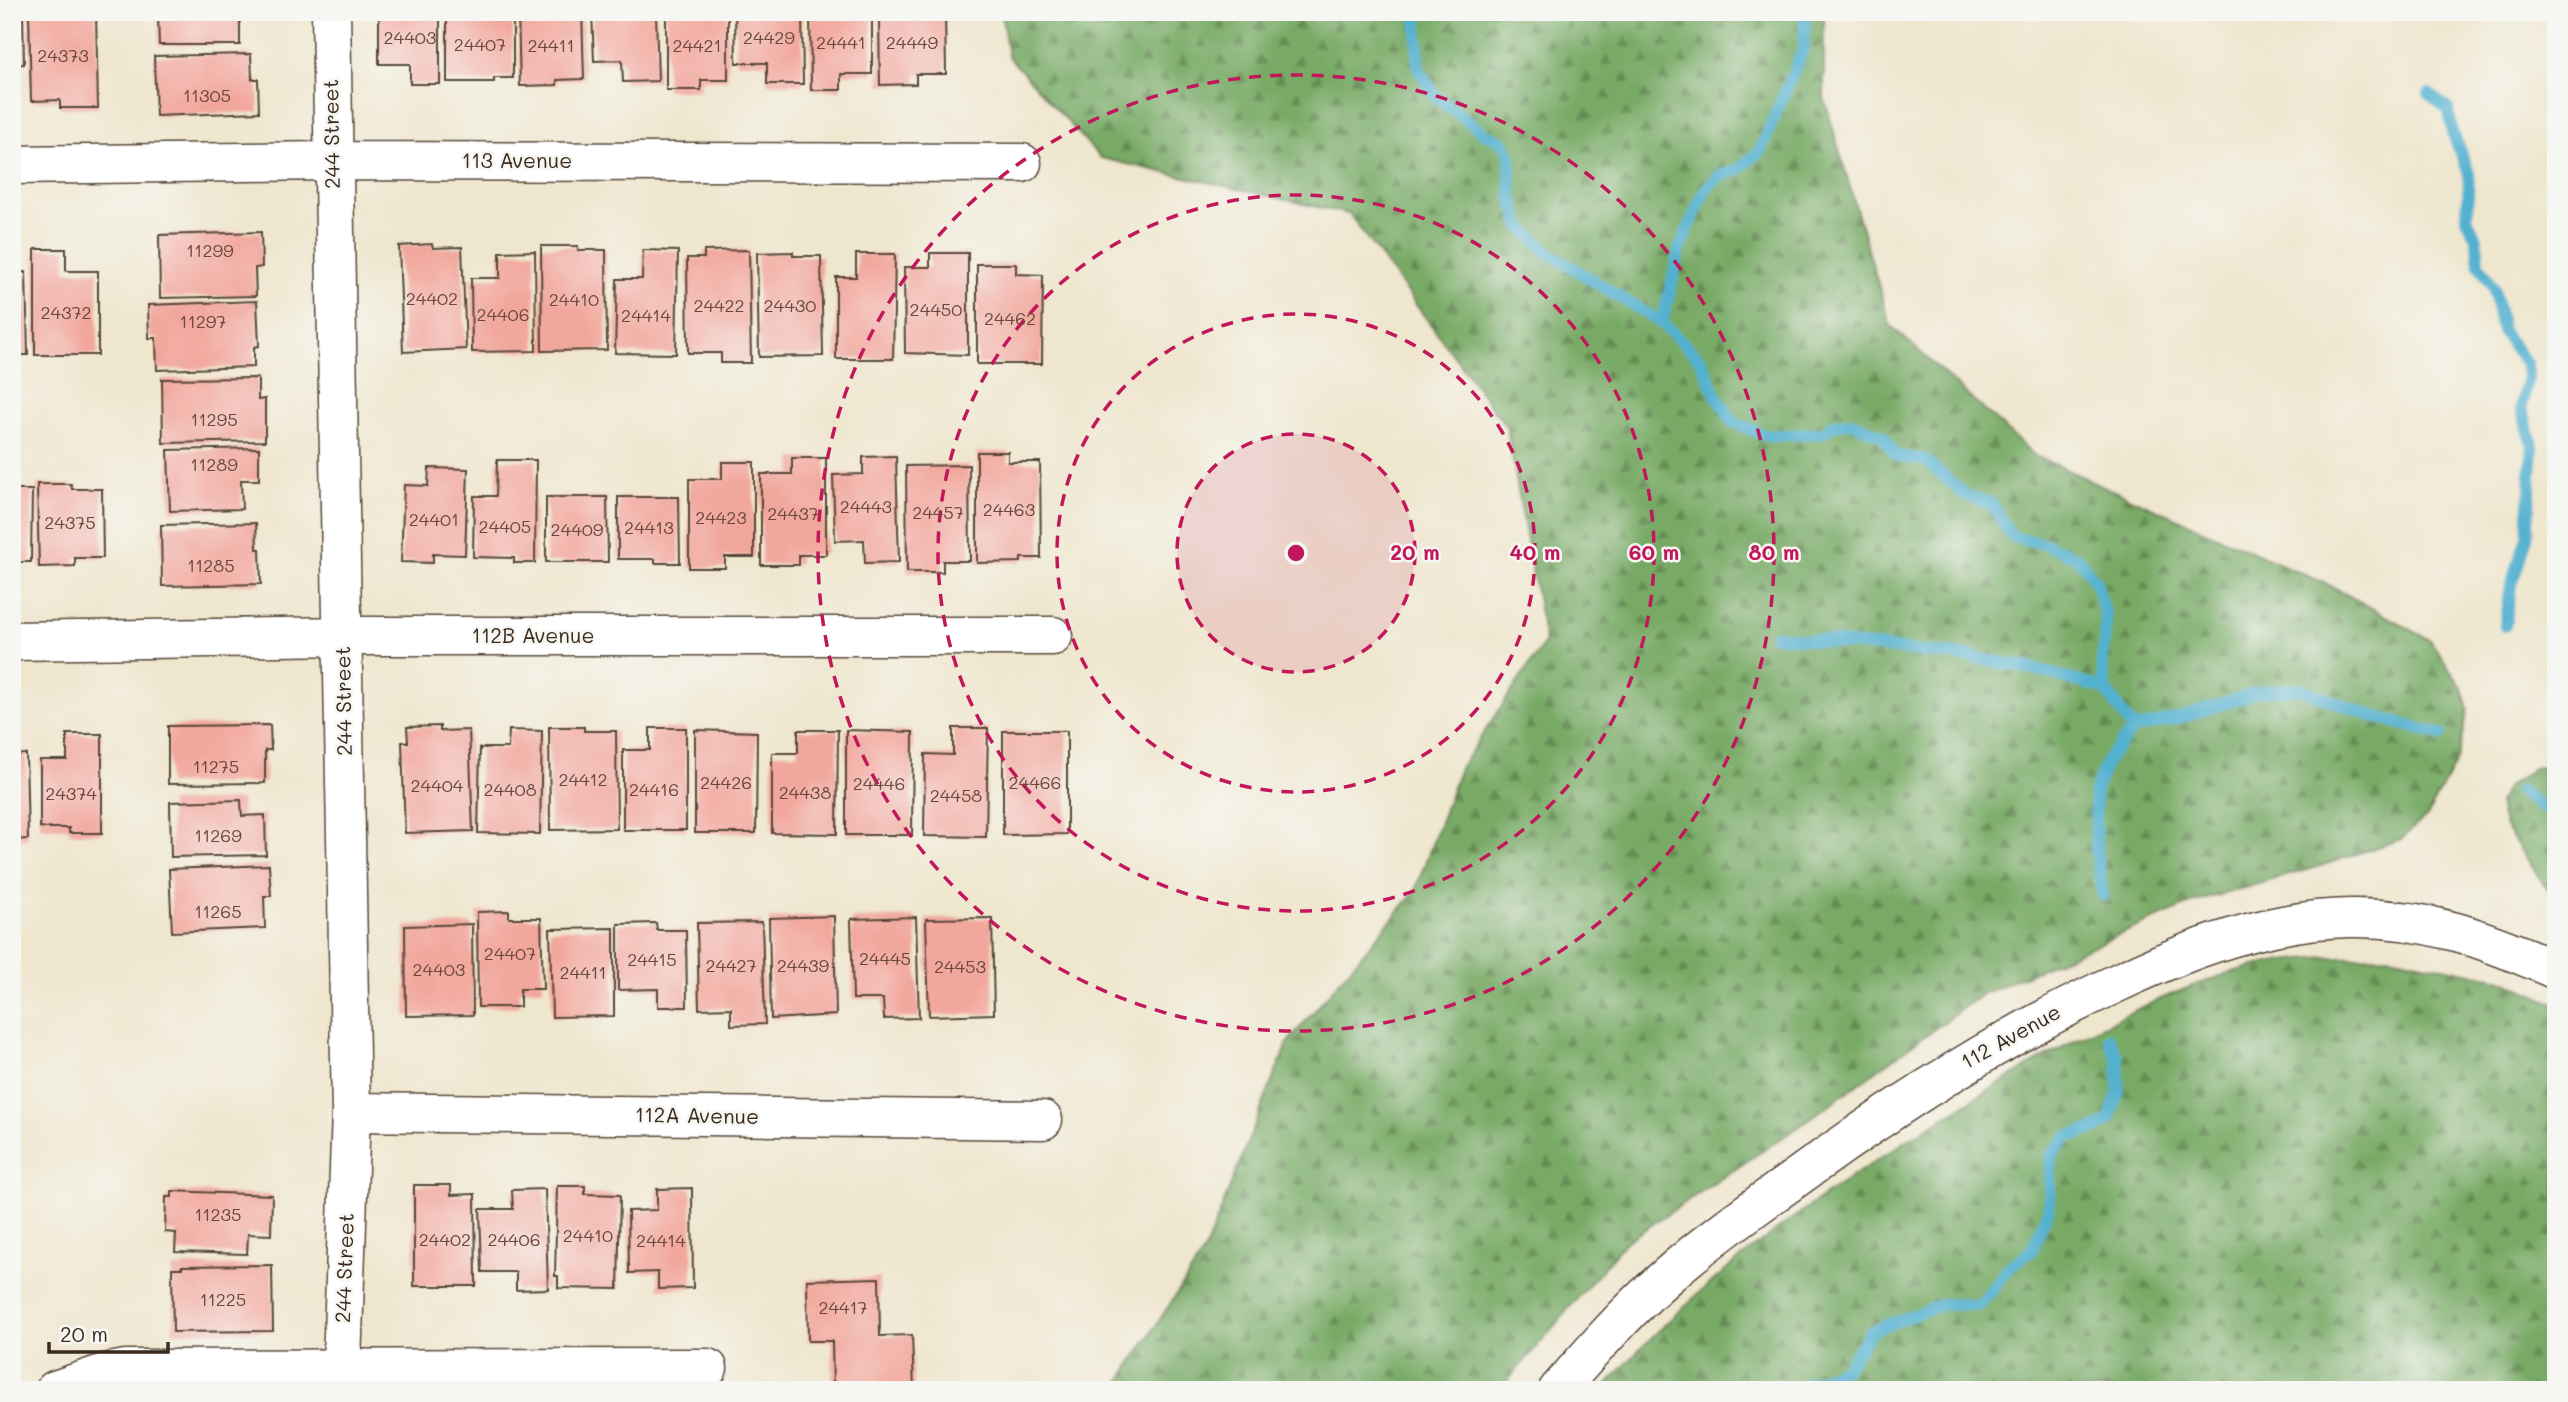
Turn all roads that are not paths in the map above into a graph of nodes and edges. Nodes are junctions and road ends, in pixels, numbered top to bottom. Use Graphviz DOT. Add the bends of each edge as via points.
graph roads {
  1 [pos="331,12"];
  2 [pos="332,161"];
  3 [pos="1022,163"];
  4 [pos="12,165"];
  5 [pos="343,636"];
  6 [pos="1054,636"];
  7 [pos="12,641"];
  8 [pos="2556,970"];
  9 [pos="351,1112"];
  10 [pos="1043,1120"];
  11 [pos="708,1368"];
  12 [pos="341,1379"];
  13 [pos="55,1390"];
  14 [pos="1558,1390"];
  1 -- 2 [label="street, 244 Street"];
  2 -- 3 [label="street, 113 Avenue"];
  2 -- 4 [label="street, 113 Avenue"];
  2 -- 5 [label="street, 244 Street"];
  5 -- 6 [label="street, 112B Avenue"];
  5 -- 7 [label="street, 112B Avenue"];
  5 -- 9 [label="street, 244 Street"];
  8 -- 14 [label="street, 112 Avenue" via="2453,930 2394,919 2348,918 2256,932 2150,968 2066,1007 1953,1070 1839,1147 1666,1277"];
  9 -- 10 [label="street, 112A Avenue"];
  9 -- 12 [label="street, 244 Street"];
  11 -- 12 [label="street"];
  12 -- 13 [label="street" via="126,1369"];
}
